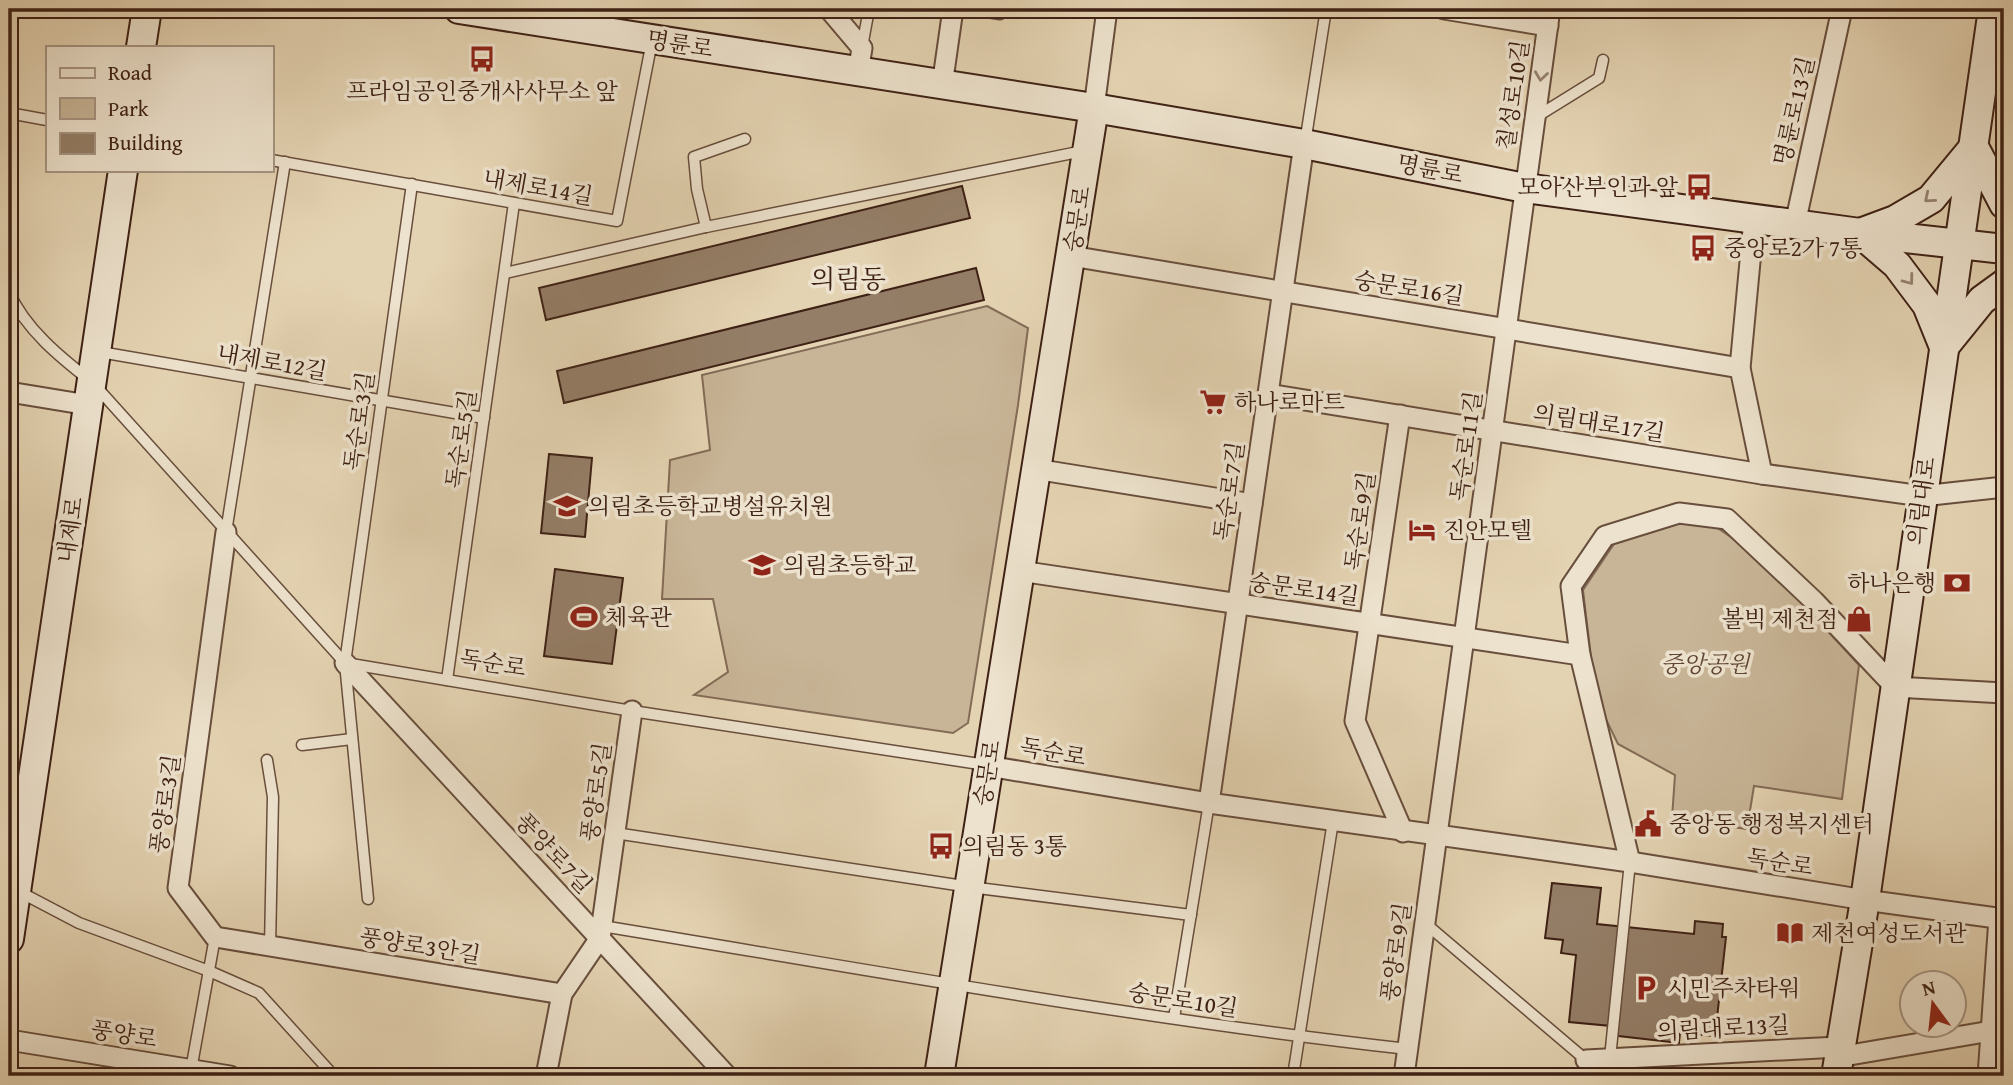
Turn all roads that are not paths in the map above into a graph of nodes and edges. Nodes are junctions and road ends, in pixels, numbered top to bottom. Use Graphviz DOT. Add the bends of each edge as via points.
graph roads {
  1 [pos="147,9"];
  2 [pos="459,9"];
  3 [pos="829,9"];
  4 [pos="869,9"];
  5 [pos="953,9"];
  6 [pos="967,9"];
  7 [pos="1107,9"];
  8 [pos="1326,9"];
  9 [pos="1444,9"];
  10 [pos="1842,9"];
  11 [pos="1993,9"];
  12 [pos="1000,14"];
  13 [pos="1549,17"];
  14 [pos="652,40"];
  15 [pos="141,46"];
  16 [pos="860,60"];
  17 [pos="1603,60"];
  18 [pos="942,86"];
  19 [pos="1094,108"];
  20 [pos="9,113"];
  21 [pos="1535,117"];
  22 [pos="46,120"];
  23 [pos="745,139"];
  24 [pos="1304,144"];
  25 [pos="1974,147"];
  26 [pos="1088,150"];
  27 [pos="273,160"];
  28 [pos="285,162"];
  29 [pos="123,172"];
  30 [pos="412,184"];
  31 [pos="1525,188"];
  32 [pos="514,203"];
  33 [pos="2004,204"];
  34 [pos="1754,219"];
  35 [pos="1794,224"];
  36 [pos="706,227"];
  37 [pos="1860,233"];
  38 [pos="1959,245"];
  39 [pos="2004,249"];
  40 [pos="1071,256"];
  41 [pos="505,273"];
  42 [pos="2004,284"];
  43 [pos="9,292"];
  44 [pos="1284,292"];
  45 [pos="1506,329"];
  46 [pos="1944,347"];
  47 [pos="96,351"];
  48 [pos="1740,368"];
  49 [pos="251,378"];
  50 [pos="9,392"];
  51 [pos="90,393"];
  52 [pos="1268,394"];
  53 [pos="382,401"];
  54 [pos="1400,415"];
  55 [pos="484,418"];
  56 [pos="1492,430"];
  57 [pos="1035,469"];
  58 [pos="1762,474"];
  59 [pos="2004,487"];
  60 [pos="1922,496"];
  61 [pos="1252,504"];
  62 [pos="226,532"];
  63 [pos="1020,571"];
  64 [pos="1238,604"];
  65 [pos="1370,624"];
  66 [pos="1464,638"];
  67 [pos="1580,655"];
  68 [pos="345,663"];
  69 [pos="447,680"];
  70 [pos="1895,687"];
  71 [pos="2004,693"];
  72 [pos="632,711"];
  73 [pos="352,739"];
  74 [pos="302,745"];
  75 [pos="267,760"];
  76 [pos="988,766"];
  77 [pos="1209,803"];
  78 [pos="1333,821"];
  79 [pos="1403,832"];
  80 [pos="615,833"];
  81 [pos="1437,835"];
  82 [pos="1630,862"];
  83 [pos="970,887"];
  84 [pos="12,888"];
  85 [pos="368,899"];
  86 [pos="1865,900"];
  87 [pos="1191,915"];
  88 [pos="2001,919"];
  89 [pos="1425,924"];
  90 [pos="601,932"];
  91 [pos="215,937"];
  92 [pos="9,939"];
  93 [pos="270,947"];
  94 [pos="209,971"];
  95 [pos="954,984"];
  96 [pos="562,994"];
  97 [pos="1174,1018"];
  98 [pos="1998,1032"];
  99 [pos="1299,1037"];
  100 [pos="9,1040"];
  101 [pos="1408,1049"];
  102 [pos="1610,1058"];
  103 [pos="1838,1060"];
  104 [pos="1588,1068"];
  105 [pos="191,1070"];
  106 [pos="230,1076"];
  107 [pos="334,1076"];
  108 [pos="546,1076"];
  109 [pos="727,1076"];
  110 [pos="939,1076"];
  111 [pos="1293,1076"];
  112 [pos="1404,1076"];
  113 [pos="1988,1076"];
  1 -- 15 [label="street"];
  2 -- 14 [label="street, 명륜로"];
  3 -- 16 [label="street"];
  4 -- 16 [label="lane"];
  5 -- 18 [label="street"];
  6 -- 12 [label="lane"];
  7 -- 19 [label="street, 숭문로"];
  8 -- 24 [label="lane"];
  9 -- 13 [label="street"];
  10 -- 35 [label="street, 명륜로13길"];
  11 -- 25 [label="street, 의림대로"];
  13 -- 21 [label="street, 칠성로10길, one-way"];
  14 -- 16 [label="street, 명륜로"];
  14 -- 32 [label="lane, 내제로14길" via="617,221"];
  16 -- 18 [label="street, 명륜로"];
  17 -- 21 [label="lane" via="1599,78"];
  18 -- 19 [label="street, 명륜로"];
  19 -- 24 [label="street, 명륜로"];
  19 -- 26 [label="street, 숭문로"];
  20 -- 22 [label="lane"];
  21 -- 31 [label="street, 칠성로10길"];
  23 -- 36 [label="lane" via="695,157 696,189"];
  24 -- 31 [label="street, 명륜로"];
  24 -- 44 [label="street, 독순로7길"];
  25 -- 33 [label="street"];
  25 -- 37 [label="street, one-way" via="1931,199"];
  25 -- 38 [label="street, 의림대로"];
  26 -- 36 [label="lane"];
  26 -- 40 [label="street, 숭문로"];
  27 -- 28 [label="lane, 내제로14길"];
  28 -- 30 [label="lane, 내제로14길"];
  28 -- 49 [label="lane"];
  29 -- 47 [label="street, 내제로"];
  30 -- 32 [label="lane, 내제로14길"];
  30 -- 53 [label="lane, 독순로3길"];
  31 -- 34 [label="street, 명륜로"];
  31 -- 45 [label="street, 독순로11길"];
  32 -- 41 [label="lane, 독순로5길"];
  34 -- 35 [label="street, 명륜로"];
  34 -- 48 [label="street"];
  35 -- 37 [label="street, 명륜로"];
  36 -- 41 [label="lane"];
  37 -- 38 [label="street, 명륜로"];
  37 -- 46 [label="street, one-way" via="1897,265 1927,305"];
  38 -- 39 [label="street, 명륜로"];
  38 -- 46 [label="street, 의림대로"];
  40 -- 44 [label="street, 숭문로16길"];
  40 -- 57 [label="street, 숭문로"];
  41 -- 55 [label="lane, 독순로5길"];
  42 -- 46 [label="street" via="1982,300"];
  43 -- 51 [label="lane" via="14,304"];
  44 -- 45 [label="street, 숭문로16길"];
  44 -- 52 [label="street, 독순로7길"];
  45 -- 48 [label="street, 숭문로16길"];
  45 -- 56 [label="street, 독순로11길"];
  46 -- 60 [label="street, 의림대로"];
  47 -- 49 [label="lane, 내제로12길"];
  47 -- 51 [label="street, 내제로"];
  48 -- 58 [label="street"];
  49 -- 53 [label="lane, 내제로12길"];
  49 -- 62 [label="lane"];
  50 -- 51 [label="street"];
  51 -- 62 [label="lane"];
  51 -- 84 [label="street, 내제로"];
  52 -- 54 [label="street, 의림대로17길"];
  52 -- 61 [label="street, 독순로7길"];
  53 -- 55 [label="lane, 내제로12길"];
  53 -- 68 [label="lane, 독순로3길"];
  54 -- 56 [label="street, 의림대로17길"];
  54 -- 65 [label="street, 독순로9길"];
  55 -- 69 [label="lane, 독순로5길"];
  56 -- 58 [label="street, 의림대로17길"];
  56 -- 66 [label="street, 독순로11길"];
  57 -- 61 [label="street"];
  57 -- 63 [label="street, 숭문로"];
  58 -- 60 [label="street, 의림대로17길"];
  59 -- 60 [label="street, 의림대로17길"];
  60 -- 70 [label="street, 의림대로"];
  61 -- 64 [label="street, 독순로7길"];
  62 -- 68 [label="lane"];
  62 -- 91 [label="street, 풍양로3길" via="178,888"];
  63 -- 64 [label="street, 숭문로14길"];
  63 -- 76 [label="street, 숭문로"];
  64 -- 65 [label="street, 숭문로14길"];
  64 -- 77 [label="street, 독순로7길"];
  65 -- 66 [label="street, 숭문로14길"];
  65 -- 79 [label="street, 독순로9길" via="1354,721"];
  66 -- 67 [label="street, 숭문로14길"];
  66 -- 81 [label="street, 독순로11길"];
  67 -- 70 [label="street" via="1571,586 1605,536 1679,513 1727,519 1814,601"];
  67 -- 82 [label="street"];
  68 -- 69 [label="lane, 독순로"];
  68 -- 73 [label="lane, 독순로3길"];
  68 -- 90 [label="street, 풍양로7길"];
  69 -- 72 [label="lane, 독순로"];
  70 -- 71 [label="street"];
  70 -- 86 [label="street, 의림대로"];
  72 -- 76 [label="lane, 독순로"];
  72 -- 80 [label="street, 풍양로5길"];
  73 -- 74 [label="lane"];
  73 -- 85 [label="lane, 독순로3길"];
  75 -- 93 [label="lane" via="273,796"];
  76 -- 77 [label="street, 독순로"];
  76 -- 83 [label="street, 숭문로"];
  77 -- 78 [label="street, 독순로"];
  77 -- 87 [label="lane"];
  78 -- 79 [label="street, 독순로"];
  78 -- 99 [label="lane"];
  79 -- 81 [label="street, 독순로"];
  80 -- 83 [label="lane"];
  80 -- 90 [label="street, 풍양로5길"];
  81 -- 82 [label="street, 독순로"];
  81 -- 89 [label="street, 풍양로9길"];
  82 -- 86 [label="street, 독순로"];
  82 -- 102 [label="lane"];
  83 -- 87 [label="lane"];
  83 -- 95 [label="street, 숭문로"];
  84 -- 92 [label="street, 내제로"];
  84 -- 94 [label="lane" via="79,923"];
  86 -- 88 [label="street, 독순로"];
  86 -- 103 [label="street, 의림대로"];
  87 -- 97 [label="lane"];
  88 -- 98 [label="street"];
  89 -- 101 [label="street, 풍양로9길"];
  89 -- 104 [label="lane"];
  90 -- 95 [label="lane, 숭문로10길"];
  90 -- 96 [label="street, 풍양로5길"];
  90 -- 109 [label="street, 풍양로7길"];
  91 -- 93 [label="street, 풍양로3안길"];
  91 -- 94 [label="lane"];
  93 -- 96 [label="street, 풍양로3안길"];
  94 -- 105 [label="lane"];
  94 -- 107 [label="lane" via="259,993"];
  95 -- 97 [label="lane, 숭문로10길"];
  95 -- 110 [label="street, 숭문로"];
  96 -- 108 [label="street, 풍양로5길"];
  97 -- 99 [label="lane, 숭문로10길"];
  98 -- 103 [label="street, 의림대로13길"];
  98 -- 113 [label="street"];
  99 -- 101 [label="lane, 숭문로10길"];
  99 -- 111 [label="lane"];
  100 -- 105 [label="street, 풍양로"];
  101 -- 112 [label="street, 풍양로9길"];
  102 -- 103 [label="street, 의림대로13길"];
  102 -- 104 [label="street, 의림대로13길"];
  105 -- 106 [label="street, 풍양로"];
}
